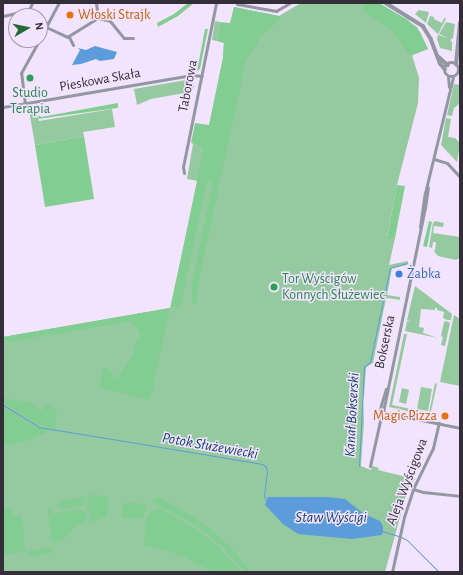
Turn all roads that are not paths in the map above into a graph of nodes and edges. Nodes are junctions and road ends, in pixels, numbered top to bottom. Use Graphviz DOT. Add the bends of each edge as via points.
graph roads {
  1 [pos="59,3"];
  2 [pos="96,3"];
  3 [pos="216,3"];
  4 [pos="290,3"];
  5 [pos="386,3"];
  6 [pos="238,4"];
  7 [pos="98,18"];
  8 [pos="48,23"];
  9 [pos="460,23"];
  10 [pos="48,26"];
  11 [pos="69,37"];
  12 [pos="133,38"];
  13 [pos="73,45"];
  14 [pos="35,48"];
  15 [pos="450,65"];
  16 [pos="455,75"];
  17 [pos="202,76"];
  18 [pos="460,78"];
  19 [pos="25,104"];
  20 [pos="3,107"];
  21 [pos="434,159"];
  22 [pos="184,173"];
  23 [pos="460,178"];
  24 [pos="382,412"];
  25 [pos="439,423"];
  26 [pos="460,428"];
  27 [pos="370,466"];
  28 [pos="413,489"];
  29 [pos="460,496"];
  30 [pos="392,572"];
  1 -- 8 [label="street"];
  2 -- 7 [label="street"];
  3 -- 17 [label="street, Taborowa"];
  4 -- 6 [label="street" via="276,11"];
  5 -- 15 [label="street" via="423,26 440,63"];
  7 -- 11 [label="street"];
  7 -- 12 [label="street" via="110,21 124,38"];
  9 -- 15 [label="street" via="456,50"];
  10 -- 11 [label="street" via="64,37"];
  11 -- 13 [label="street"];
  14 -- 19 [label="street" via="21,73"];
  15 -- 16 [label="street"];
  15 -- 16 [label="street"];
  16 -- 18 [label="street"];
  16 -- 21 [label="street, Bokserska" via="449,88"];
  17 -- 19 [label="street, Pieskowa Skała"];
  17 -- 22 [label="street, Taborowa" via="183,167"];
  19 -- 20 [label="street, Pieskowa Skała"];
  21 -- 23 [label="street" via="447,163"];
  21 -- 24 [label="street, Bokserska" via="387,388 381,405"];
  24 -- 25 [label="street"];
  24 -- 27 [label="street, Bokserska"];
  25 -- 26 [label="street"];
  25 -- 28 [label="street, Aleja Wyścigowa" via="432,451"];
  28 -- 29 [label="street"];
  28 -- 30 [label="street, Aleja Wyścigowa" via="399,534"];
}
